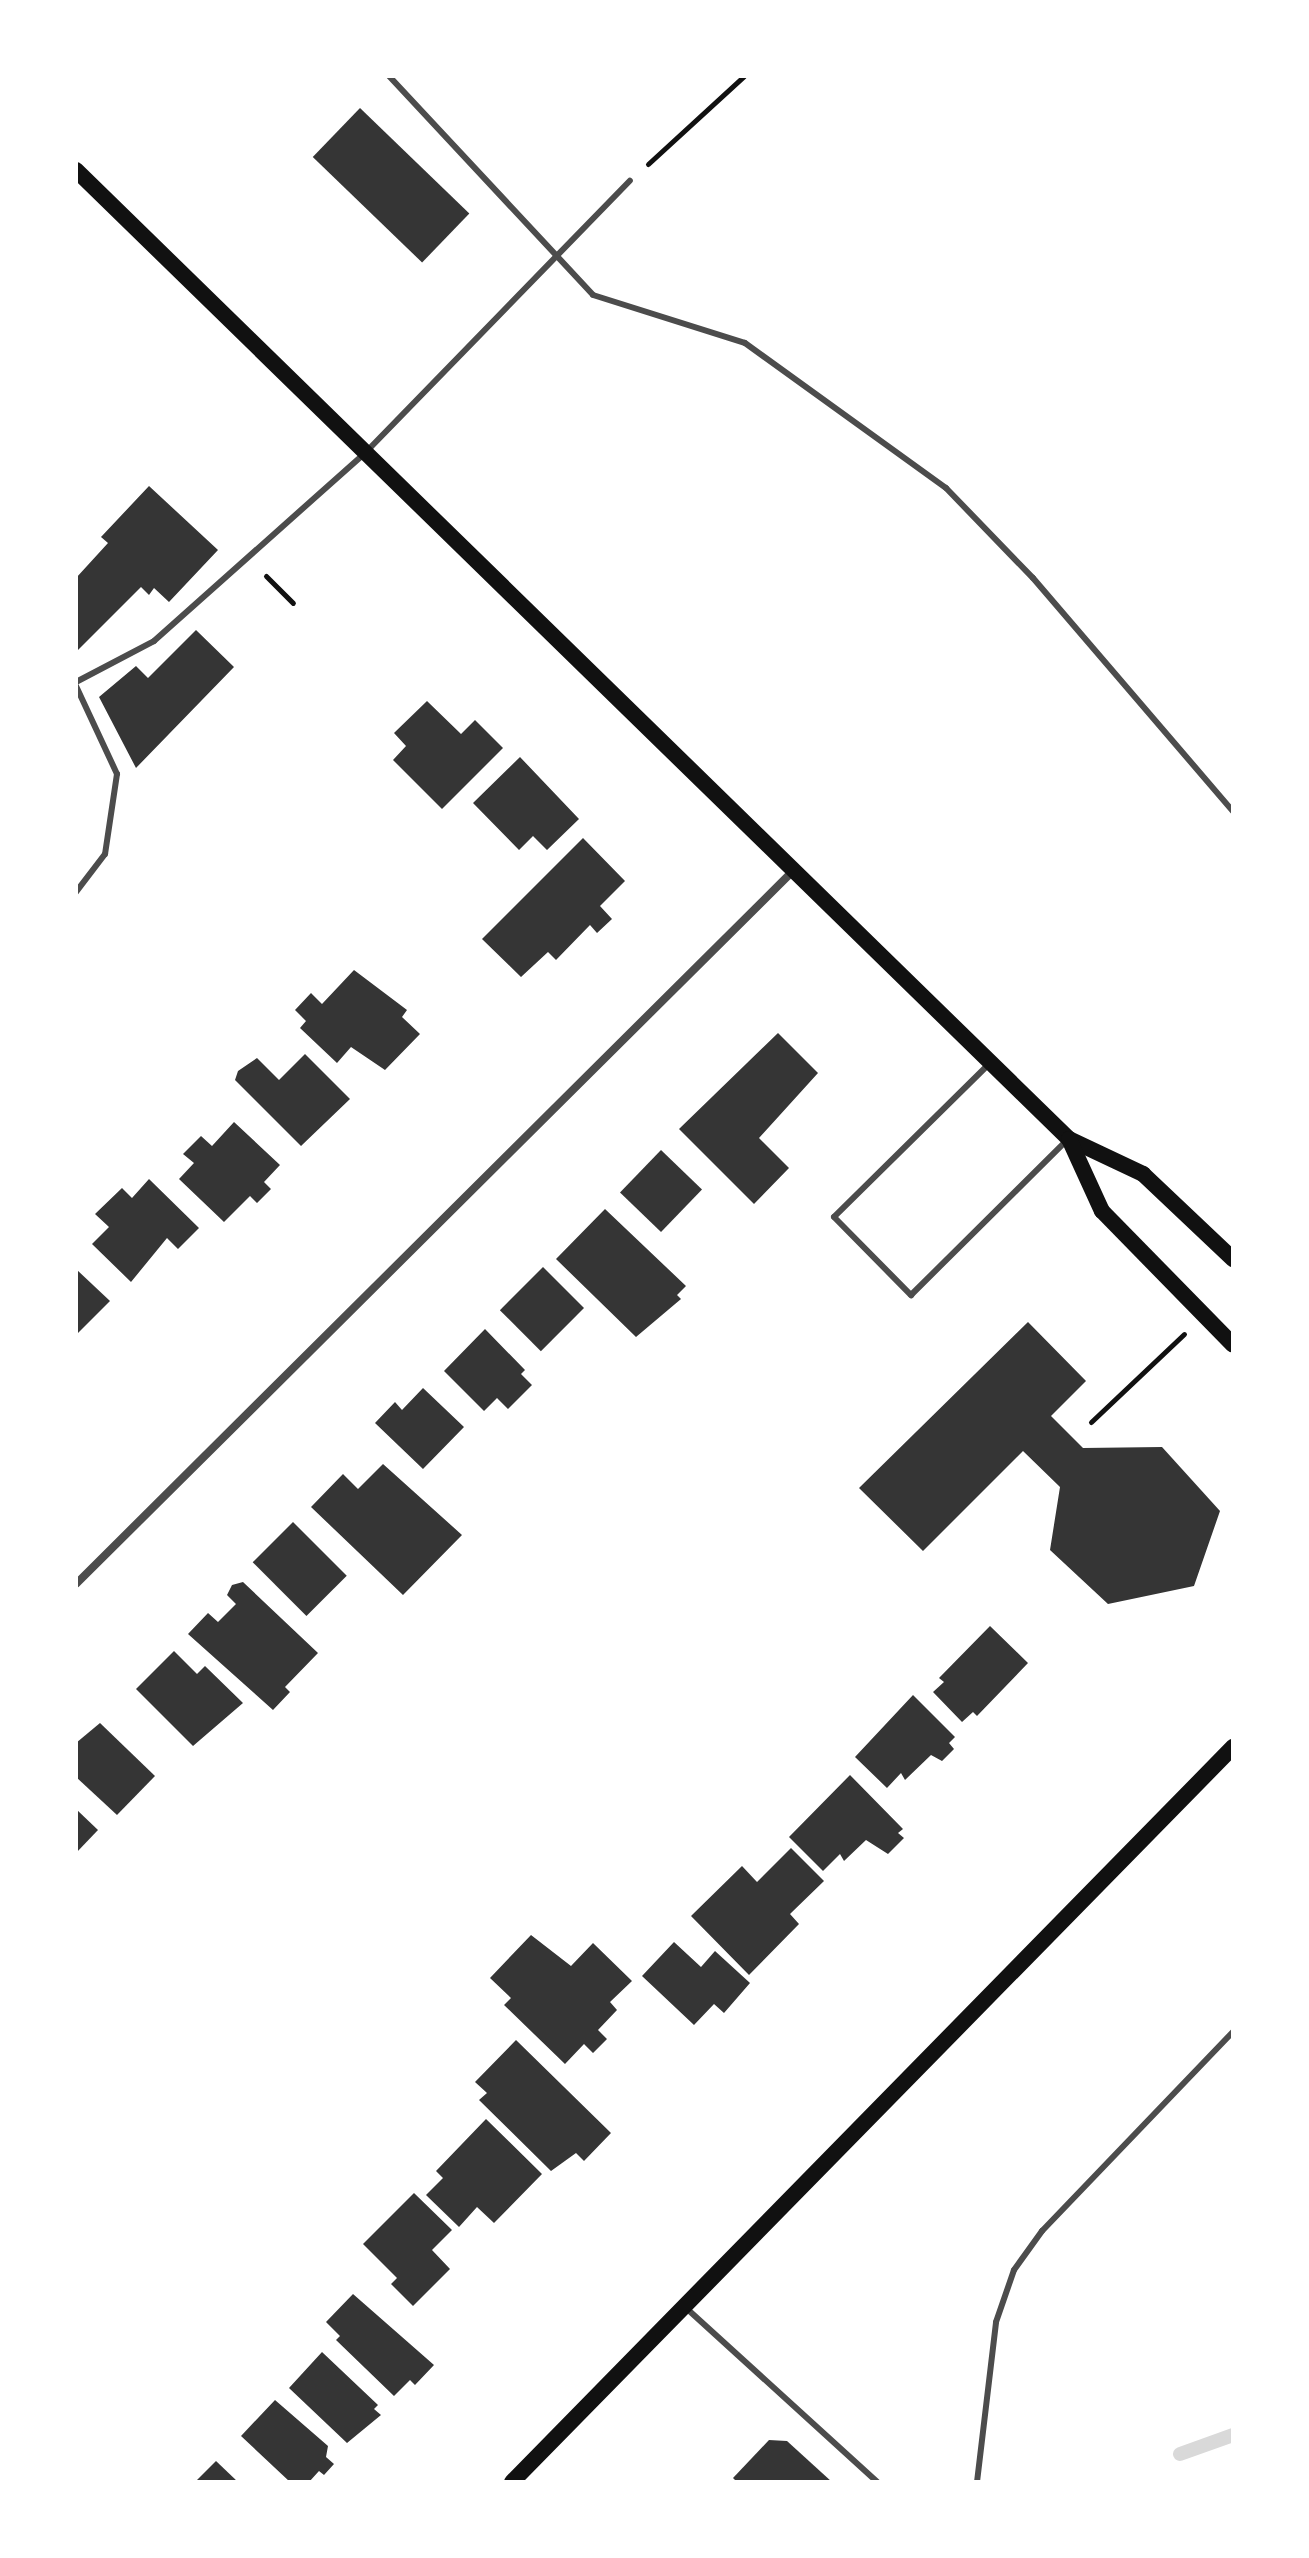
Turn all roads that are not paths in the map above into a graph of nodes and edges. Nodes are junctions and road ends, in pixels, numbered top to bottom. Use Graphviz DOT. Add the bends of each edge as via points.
graph roads {
  1 [pos="389,76"];
  2 [pos="76,170"];
  3 [pos="630,181"];
  4 [pos="556,256"];
  5 [pos="367,451"];
  6 [pos="76,684"];
  7 [pos="1233,811"];
  8 [pos="794,869"];
  9 [pos="76,892"];
  10 [pos="991,1062"];
  11 [pos="1069,1139"];
  12 [pos="1233,1259"];
  13 [pos="1233,1345"];
  14 [pos="76,1584"];
  15 [pos="1233,1747"];
  16 [pos="1233,2032"];
  17 [pos="685,2307"];
  18 [pos="512,2482"];
  19 [pos="877,2482"];
  20 [pos="977,2482"];
  1 -- 4 [label="lane"];
  2 -- 5 [label="main road"];
  3 -- 4 [label="lane"];
  4 -- 5 [label="lane"];
  4 -- 7 [label="lane" via="593,295 745,343 946,488 1033,578"];
  5 -- 6 [label="lane" via="154,641"];
  5 -- 8 [label="main road"];
  6 -- 9 [label="lane" via="117,774 105,854"];
  8 -- 10 [label="main road"];
  8 -- 14 [label="street"];
  10 -- 11 [label="main road"];
  10 -- 11 [label="lane" via="834,1217 911,1295"];
  11 -- 12 [label="main road" via="1143,1174"];
  11 -- 13 [label="main road" via="1102,1211"];
  15 -- 17 [label="main road"];
  16 -- 20 [label="lane" via="1042,2231 1014,2270 996,2322"];
  17 -- 18 [label="main road"];
  17 -- 19 [label="lane"];
}
